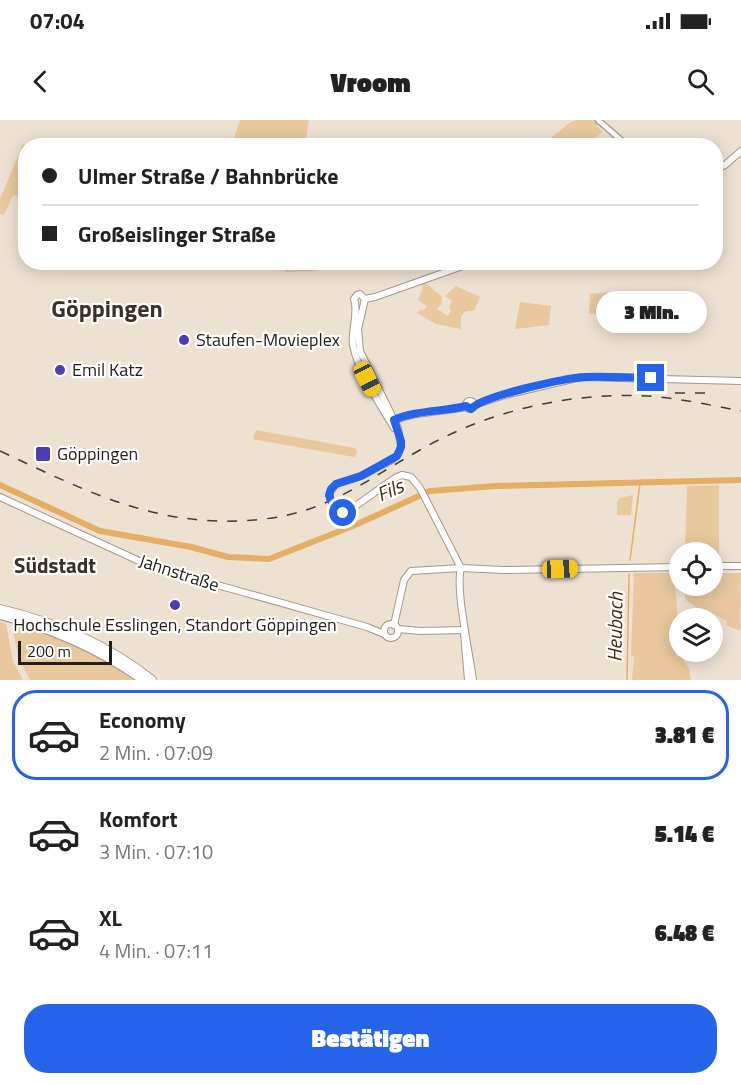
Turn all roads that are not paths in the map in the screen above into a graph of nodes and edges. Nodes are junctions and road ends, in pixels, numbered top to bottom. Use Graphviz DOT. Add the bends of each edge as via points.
graph roads {
  1 [pos="598,120"];
  2 [pos="619,138"];
  3 [pos="741,151"];
  4 [pos="723,166"];
  5 [pos="452,270"];
  6 [pos="741,381"];
  7 [pos="392,421"];
  8 [pos="0,497"];
  9 [pos="723,566"];
  10 [pos="741,566"];
  11 [pos="669,567"];
  12 [pos="461,568"];
  13 [pos="0,609"];
  14 [pos="0,615"];
  15 [pos="13,615"];
  16 [pos="396,630"];
  17 [pos="465,630"];
  18 [pos="384,631"];
  19 [pos="444,631"];
  20 [pos="464,651"];
  21 [pos="143,680"];
  22 [pos="152,680"];
  23 [pos="468,680"];
  24 [pos="473,680"];
  1 -- 2 [label="street"];
  3 -- 4 [label="main road"];
  5 -- 7 [label="main road" via="362,303 353,329 358,352"];
  6 -- 7 [label="main road" via="581,377 474,405 468,401 466,406 449,411 411,414"];
  7 -- 12 [label="main road, bridge" via="398,441 395,452 361,476 336,484 330,498 341,513 347,512 394,478 411,477"];
  8 -- 18 [label="main road, Jahnstraße" via="150,566"];
  9 -- 10 [label="main road"];
  11 -- 12 [label="main road"];
  12 -- 16 [label="main road" via="408,572"];
  12 -- 17 [label="main road"];
  13 -- 15 [label="highway"];
  14 -- 15 [label="highway"];
  15 -- 21 [label="highway" via="92,648"];
  15 -- 22 [label="highway" via="81,636"];
  16 -- 18 [label="main road" via="390,624"];
  16 -- 18 [label="main road" via="390,639"];
  16 -- 19 [label="main road"];
  17 -- 19 [label="main road"];
  17 -- 20 [label="main road"];
  17 -- 24 [label="main road"];
  19 -- 20 [label="main road" via="457,636"];
  20 -- 23 [label="main road"];
}
